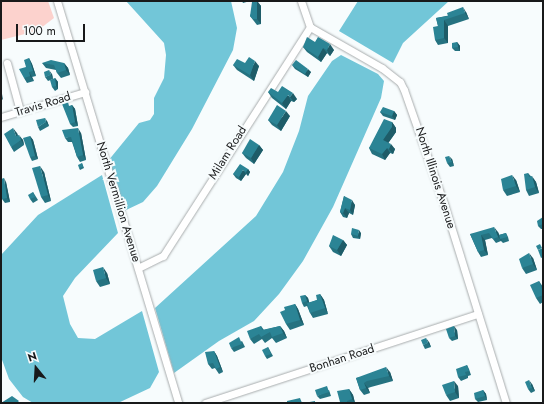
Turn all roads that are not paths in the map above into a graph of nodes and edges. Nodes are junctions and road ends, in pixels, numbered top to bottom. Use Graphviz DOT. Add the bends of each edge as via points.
graph roads {
  1 [pos="57,1"];
  2 [pos="301,1"];
  3 [pos="310,27"];
  4 [pos="7,63"];
  5 [pos="85,92"];
  6 [pos="20,111"];
  7 [pos="1,117"];
  8 [pos="138,268"];
  9 [pos="478,314"];
  10 [pos="178,403"];
  11 [pos="205,403"];
  12 [pos="506,403"];
  1 -- 5 [label="street, North Vermillion Avenue"];
  2 -- 3 [label="street"];
  3 -- 8 [label="street, Milam Road" via="163,256"];
  3 -- 9 [label="street, North Illinois Avenue" via="382,68 400,82 418,124"];
  4 -- 6 [label="street"];
  5 -- 6 [label="street, Travis Road"];
  5 -- 8 [label="street, North Vermillion Avenue"];
  6 -- 7 [label="street, Travis Road"];
  8 -- 10 [label="street, North Vermillion Avenue"];
  9 -- 11 [label="street, Bonhan Road"];
  9 -- 12 [label="street, North Illinois Avenue"];
}
